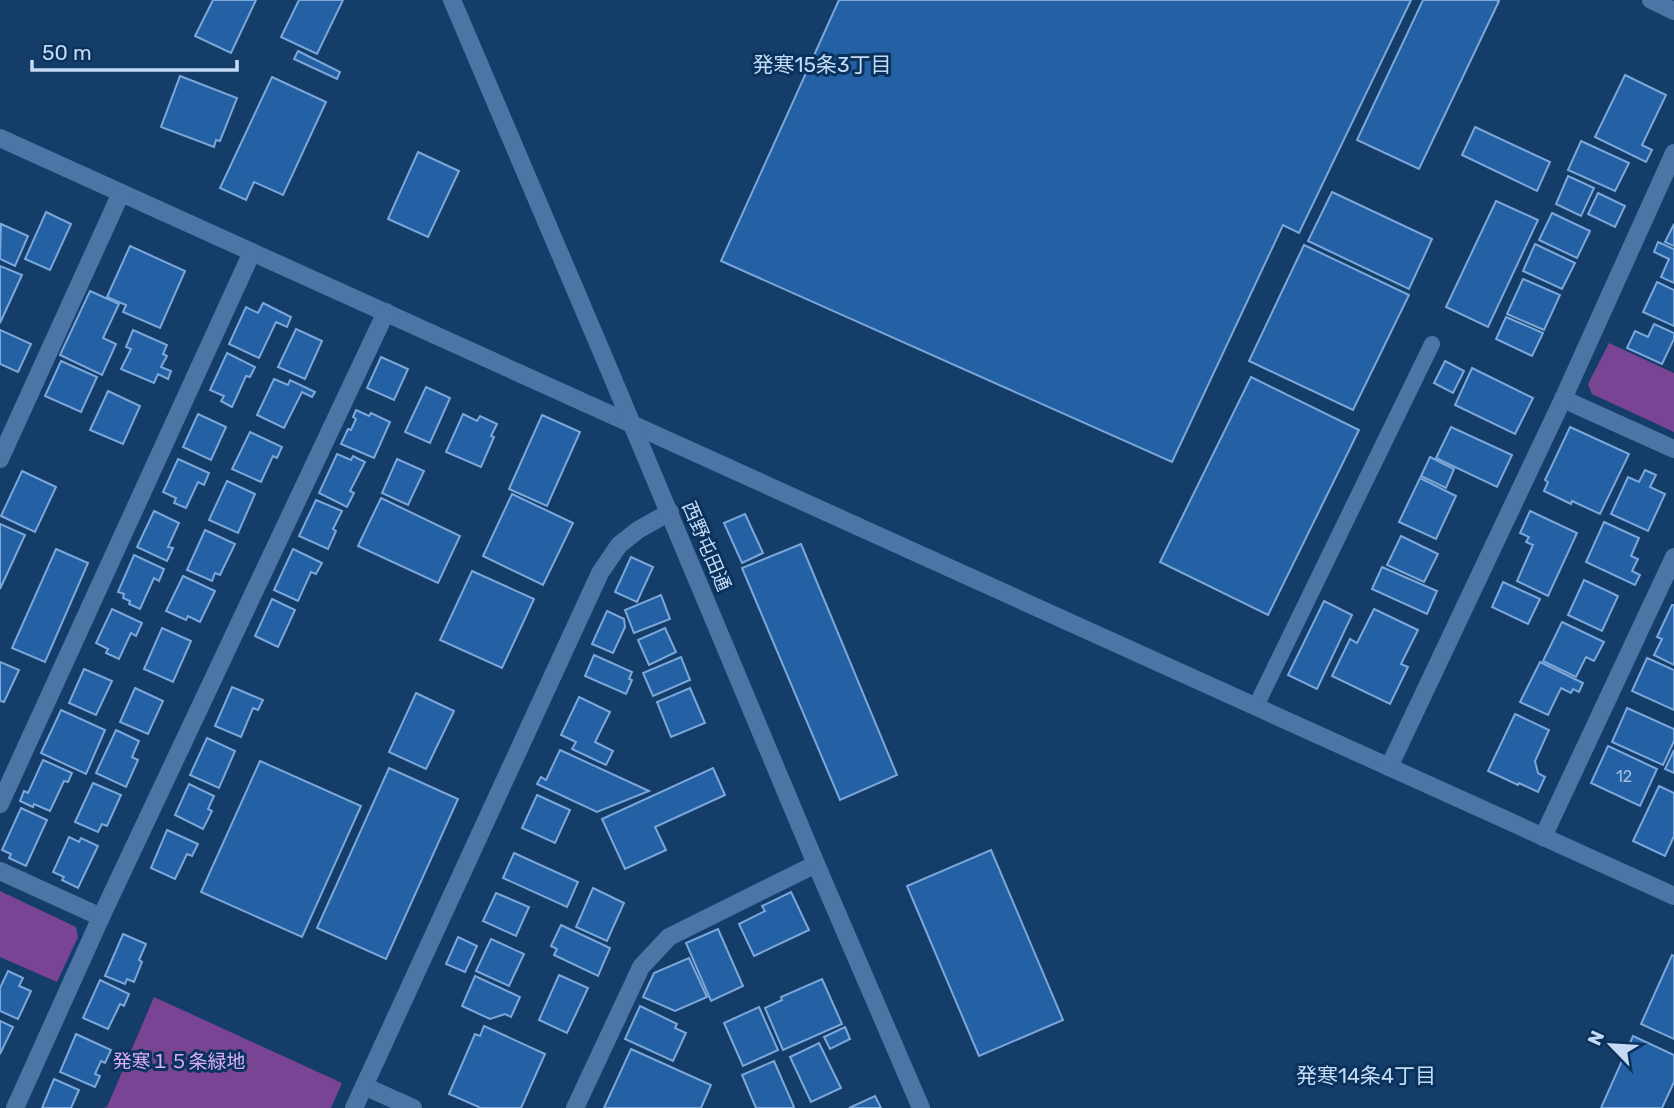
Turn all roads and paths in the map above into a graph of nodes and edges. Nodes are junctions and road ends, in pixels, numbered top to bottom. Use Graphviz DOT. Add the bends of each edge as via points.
graph roads {
  1 [pos="452,0"];
  2 [pos="1651,0"];
  3 [pos="1674,11"];
  4 [pos="0,138"];
  5 [pos="1674,153"];
  6 [pos="121,193"];
  7 [pos="252,252"];
  8 [pos="386,312"];
  9 [pos="1432,344"];
  10 [pos="1563,399"];
  11 [pos="632,424"];
  12 [pos="1674,449"];
  13 [pos="0,459"];
  14 [pos="670,512"];
  15 [pos="1674,557"];
  16 [pos="1256,706"];
  17 [pos="1389,767"];
  18 [pos="0,804"];
  19 [pos="1543,837"];
  20 [pos="816,864"];
  21 [pos="0,871"];
  22 [pos="1674,896"];
  23 [pos="101,917"];
  24 [pos="364,1086"];
  25 [pos="15,1108"];
  26 [pos="354,1108"];
  27 [pos="413,1108"];
  28 [pos="575,1108"];
  29 [pos="921,1108"];
  1 -- 11 [label="street, 西野屯田通"];
  2 -- 3 [label="street"];
  4 -- 6 [label="street"];
  5 -- 10 [label="street"];
  6 -- 7 [label="street"];
  6 -- 13 [label="street"];
  7 -- 8 [label="street"];
  7 -- 18 [label="street"];
  8 -- 11 [label="street"];
  8 -- 23 [label="street"];
  9 -- 16 [label="lane"];
  10 -- 12 [label="street"];
  10 -- 17 [label="street"];
  11 -- 14 [label="street, 西野屯田通"];
  11 -- 16 [label="street"];
  14 -- 20 [label="street, 西野屯田通"];
  14 -- 24 [label="street" via="619,545 600,573"];
  15 -- 19 [label="street"];
  16 -- 17 [label="street"];
  17 -- 19 [label="street"];
  19 -- 22 [label="street"];
  20 -- 28 [label="street" via="669,937 641,967"];
  20 -- 29 [label="street, 西野屯田通"];
  21 -- 23 [label="street"];
  23 -- 25 [label="street"];
  24 -- 26 [label="street"];
  24 -- 27 [label="street"];
}
